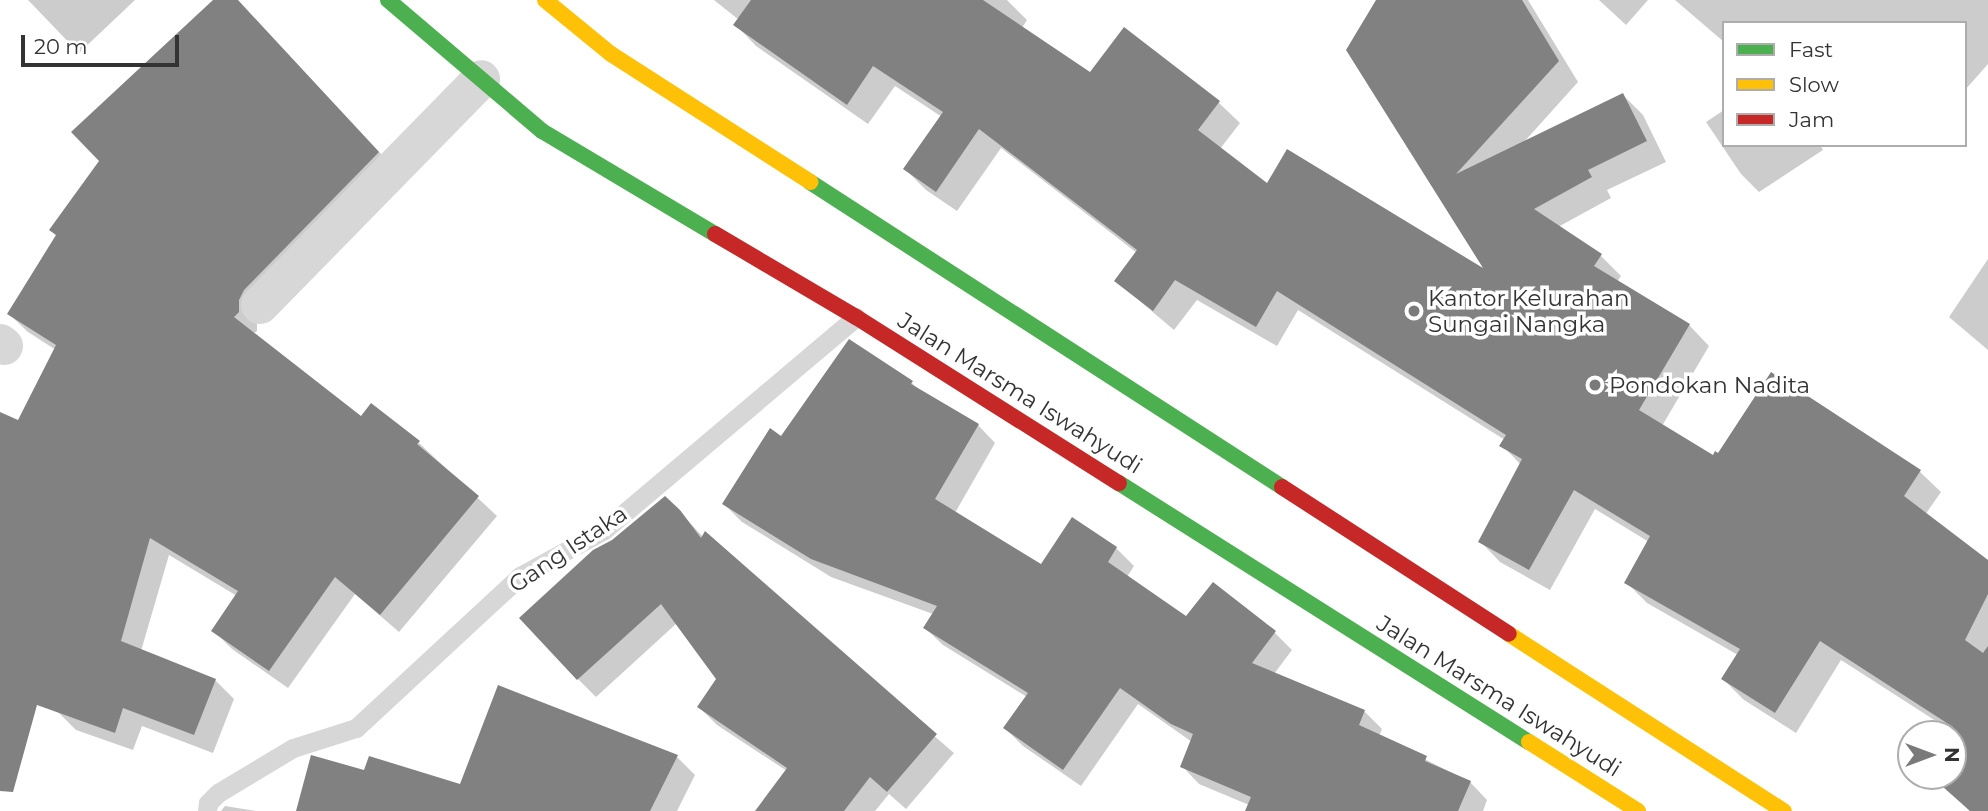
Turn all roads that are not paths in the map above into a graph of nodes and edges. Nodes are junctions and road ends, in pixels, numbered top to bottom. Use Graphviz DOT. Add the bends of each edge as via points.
graph roads {
  1 [pos="388,0"];
  2 [pos="545,0"];
  3 [pos="481,79"];
  4 [pos="260,305"];
  5 [pos="856,317"];
  6 [pos="206,811"];
  7 [pos="1638,811"];
  8 [pos="1784,811"];
  1 -- 3 [label="highway, Jalan Marsma Iswahyudi"];
  2 -- 8 [label="highway" via="611,54"];
  3 -- 4 [label="street"];
  3 -- 5 [label="highway, Jalan Marsma Iswahyudi" via="542,131"];
  5 -- 6 [label="lane, Gang Istaka" via="604,530 520,576 356,728 293,748 218,793"];
  5 -- 7 [label="highway, Jalan Marsma Iswahyudi"];
}
